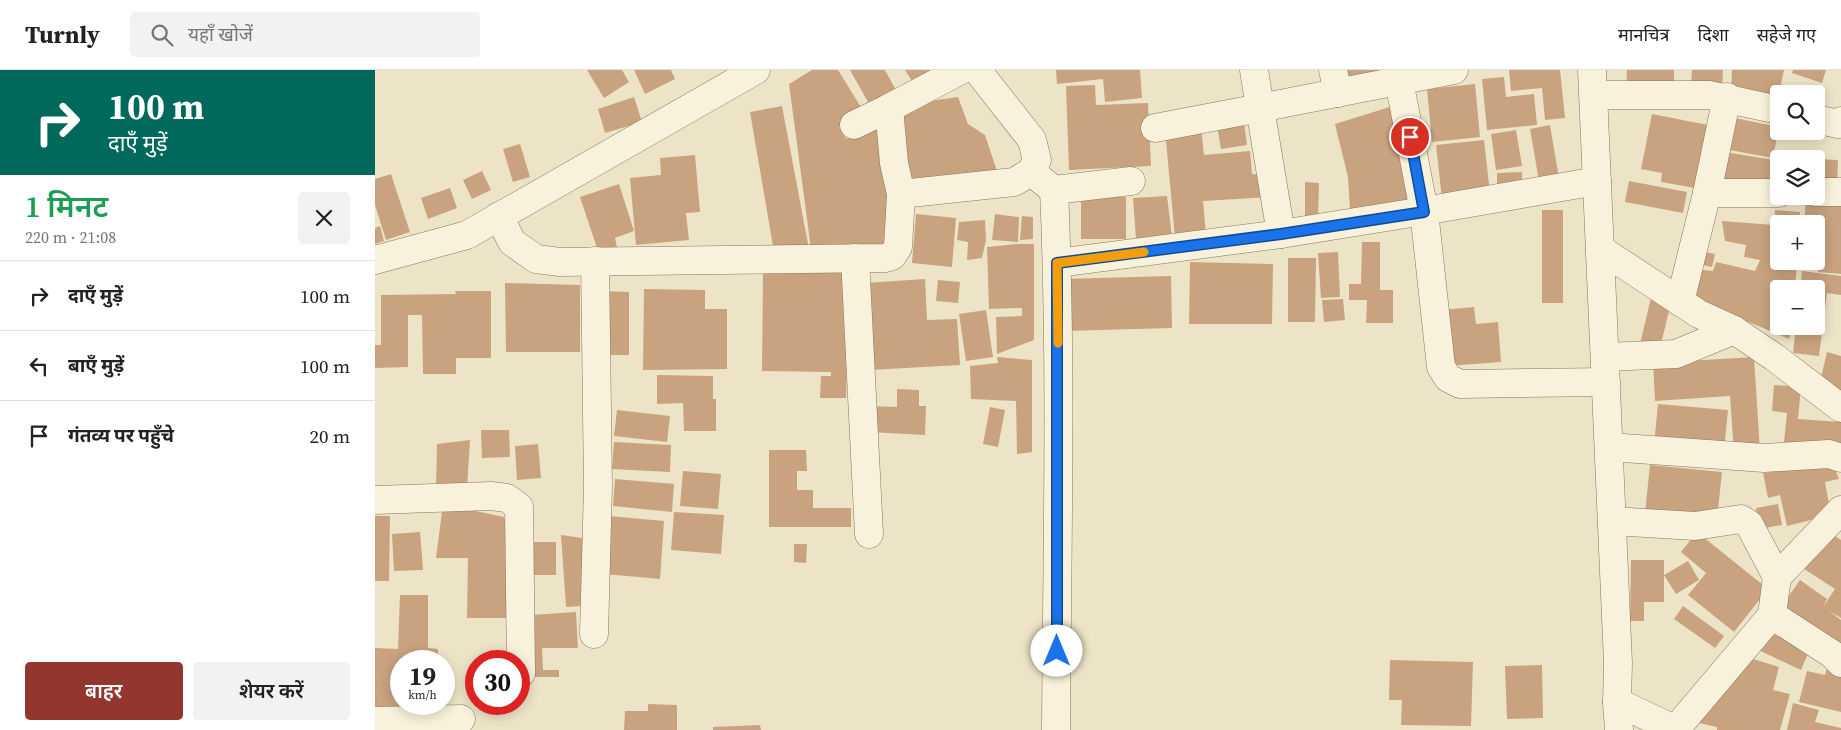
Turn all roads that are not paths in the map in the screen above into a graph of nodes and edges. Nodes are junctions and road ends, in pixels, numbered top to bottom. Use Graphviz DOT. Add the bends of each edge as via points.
graph roads {
  1 [pos="757,70"];
  2 [pos="961,70"];
  3 [pos="977,70"];
  4 [pos="1254,70"];
  5 [pos="1454,70"];
  6 [pos="1398,75"];
  7 [pos="1335,81"];
  8 [pos="1593,83"];
  9 [pos="1727,98"];
  10 [pos="889,108"];
  11 [pos="1260,108"];
  12 [pos="1770,108"];
  13 [pos="1825,121"];
  14 [pos="1841,121"];
  15 [pos="854,125"];
  16 [pos="1155,128"];
  17 [pos="1031,172"];
  18 [pos="1131,181"];
  19 [pos="1597,181"];
  20 [pos="1054,190"];
  21 [pos="1770,192"];
  22 [pos="1825,192"];
  23 [pos="1841,192"];
  24 [pos="1707,193"];
  25 [pos="901,194"];
  26 [pos="1424,212"];
  27 [pos="499,216"];
  28 [pos="1281,234"];
  29 [pos="1601,249"];
  30 [pos="855,258"];
  31 [pos="375,260"];
  32 [pos="595,261"];
  33 [pos="1057,263"];
  34 [pos="1680,302"];
  35 [pos="1734,330"];
  36 [pos="1606,369"];
  37 [pos="1841,408"];
  38 [pos="1609,447"];
  39 [pos="1841,458"];
  40 [pos="375,500"];
  41 [pos="1841,510"];
  42 [pos="1612,521"];
  43 [pos="869,534"];
  44 [pos="1777,577"];
  45 [pos="1772,615"];
  46 [pos="594,634"];
  47 [pos="521,650"];
  48 [pos="1841,663"];
  49 [pos="1617,702"];
  50 [pos="461,719"];
  51 [pos="375,721"];
  52 [pos="1056,730"];
  53 [pos="1619,730"];
  54 [pos="1676,730"];
  1 -- 27 [label="street"];
  2 -- 10 [label="street"];
  3 -- 17 [label="street" via="1032,140 1037,160"];
  4 -- 11 [label="street"];
  5 -- 6 [label="street"];
  6 -- 7 [label="street"];
  6 -- 26 [label="street"];
  7 -- 11 [label="street"];
  8 -- 9 [label="street"];
  8 -- 19 [label="street"];
  9 -- 12 [label="street"];
  9 -- 24 [label="street"];
  10 -- 15 [label="street"];
  10 -- 25 [label="street" via="894,164"];
  11 -- 16 [label="street"];
  11 -- 28 [label="street"];
  13 -- 14 [label="street" via="1839,124"];
  17 -- 20 [label="street"];
  17 -- 25 [label="street" via="1014,182"];
  18 -- 20 [label="street"];
  19 -- 26 [label="street"];
  19 -- 29 [label="street"];
  20 -- 33 [label="street"];
  21 -- 24 [label="street"];
  22 -- 23 [label="street"];
  24 -- 34 [label="street"];
  25 -- 30 [label="street" via="895,252 885,258"];
  26 -- 28 [label="street"];
  26 -- 36 [label="street" via="1441,367 1447,378 1460,384"];
  27 -- 31 [label="street" via="467,234"];
  27 -- 32 [label="street" via="512,242 536,259"];
  28 -- 33 [label="street"];
  29 -- 34 [label="street"];
  29 -- 36 [label="street"];
  30 -- 32 [label="street"];
  30 -- 43 [label="street"];
  32 -- 46 [label="street" via="598,486"];
  33 -- 52 [label="street"];
  34 -- 35 [label="street"];
  35 -- 36 [label="street" via="1676,354"];
  35 -- 37 [label="street"];
  36 -- 38 [label="street"];
  38 -- 39 [label="street" via="1764,458 1829,454"];
  38 -- 42 [label="street"];
  40 -- 47 [label="street" via="491,496 507,498 519,507"];
  41 -- 44 [label="street"];
  42 -- 44 [label="street" via="1695,526 1745,520"];
  42 -- 49 [label="street"];
  44 -- 45 [label="street"];
  45 -- 48 [label="street"];
  45 -- 54 [label="street"];
  49 -- 53 [label="street"];
  49 -- 54 [label="street"];
  50 -- 51 [label="street"];
}
